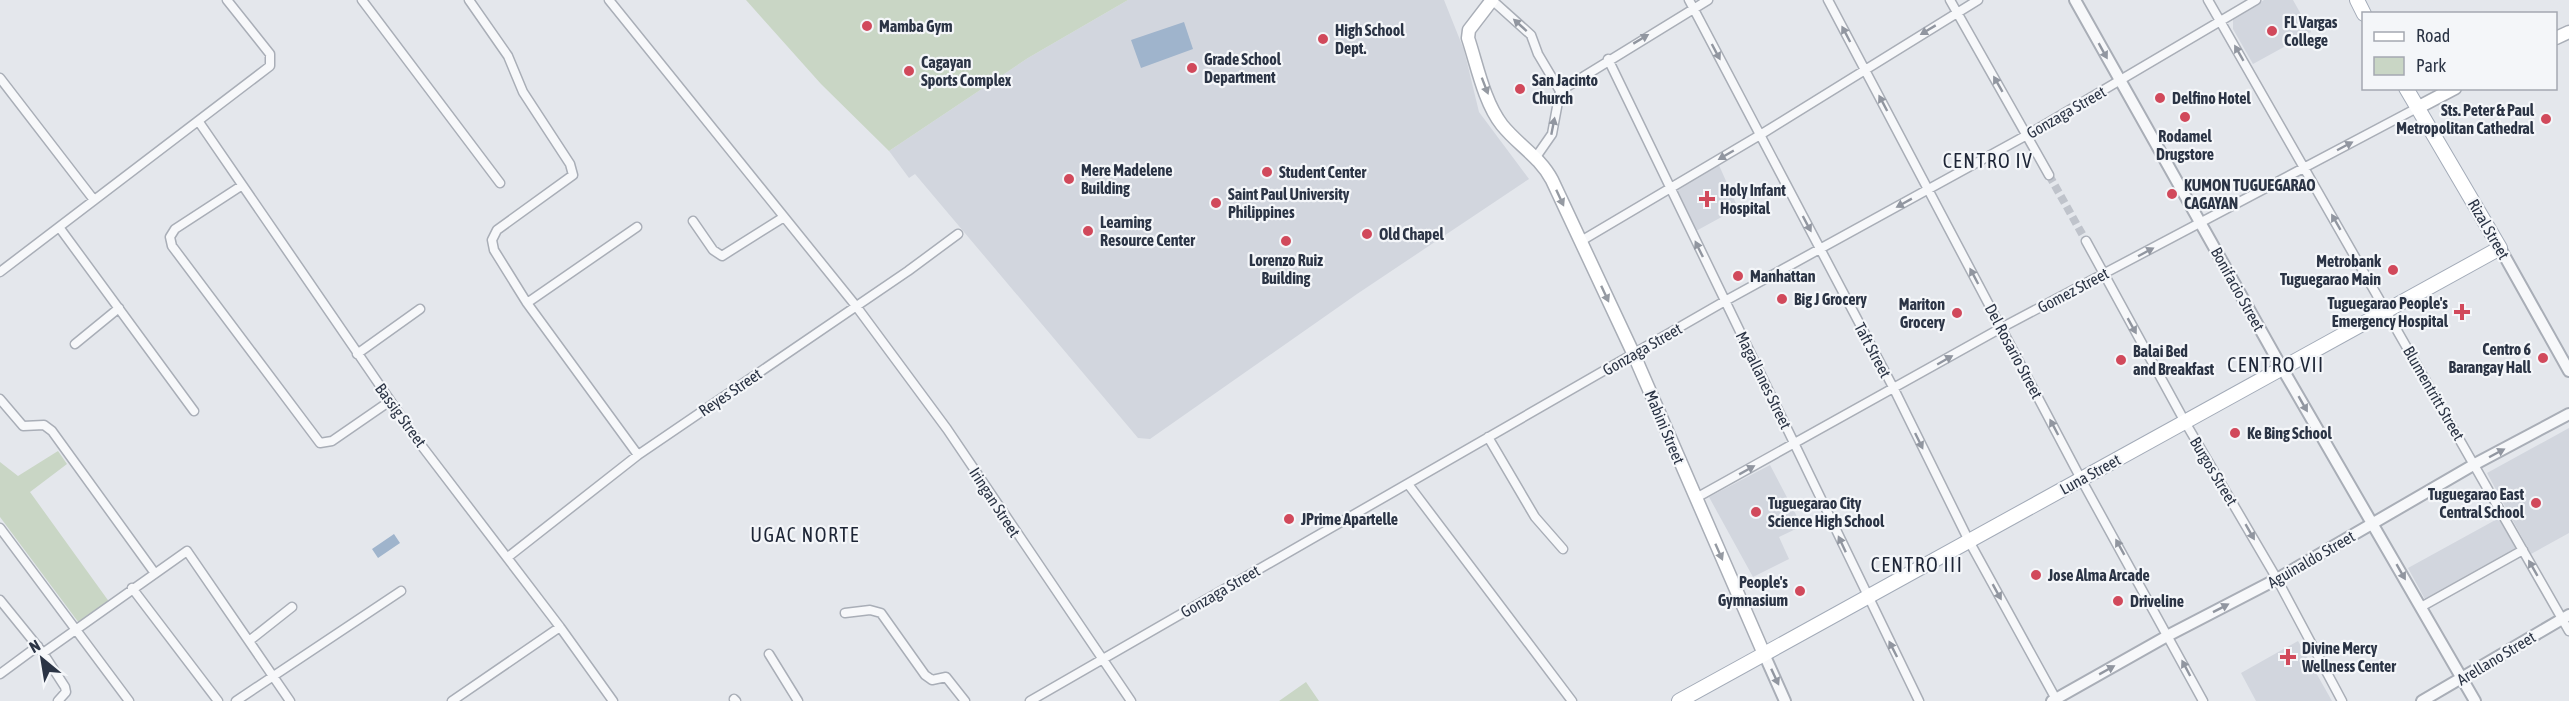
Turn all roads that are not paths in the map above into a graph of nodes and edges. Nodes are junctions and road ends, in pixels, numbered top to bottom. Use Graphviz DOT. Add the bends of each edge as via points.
graph roads {
  1 [pos="227,0"];
  2 [pos="469,0"];
  3 [pos="609,0"];
  4 [pos="1492,0"];
  5 [pos="1708,0"];
  6 [pos="1828,0"];
  7 [pos="1950,0"];
  8 [pos="1978,0"];
  9 [pos="2075,0"];
  10 [pos="2208,0"];
  11 [pos="2256,0"];
  12 [pos="365,1"];
  13 [pos="1691,4"];
  14 [pos="1957,13"];
  15 [pos="2220,21"];
  16 [pos="1608,59"];
  17 [pos="1865,68"];
  18 [pos="0,78"];
  19 [pos="2120,81"];
  20 [pos="2407,90"];
  21 [pos="2451,90"];
  22 [pos="1560,91"];
  23 [pos="2417,108"];
  24 [pos="199,122"];
  25 [pos="1760,135"];
  26 [pos="2027,135"];
  27 [pos="1536,157"];
  28 [pos="2305,167"];
  29 [pos="2049,175"];
  30 [pos="500,183"];
  31 [pos="241,186"];
  32 [pos="1669,188"];
  33 [pos="1929,189"];
  34 [pos="94,200"];
  35 [pos="784,217"];
  36 [pos="693,221"];
  37 [pos="2200,223"];
  38 [pos="59,227"];
  39 [pos="637,227"];
  40 [pos="958,234"];
  41 [pos="1581,241"];
  42 [pos="2086,241"];
  43 [pos="2500,248"];
  44 [pos="1820,249"];
  45 [pos="0,272"];
  46 [pos="2104,274"];
  47 [pos="1725,301"];
  48 [pos="527,303"];
  49 [pos="856,306"];
  50 [pos="119,308"];
  51 [pos="420,309"];
  52 [pos="2385,309"];
  53 [pos="2001,328"];
  54 [pos="75,344"];
  55 [pos="357,354"];
  56 [pos="1634,355"];
  57 [pos="2282,368"];
  58 [pos="2569,371"];
  59 [pos="1894,389"];
  60 [pos="0,399"];
  61 [pos="390,401"];
  62 [pos="194,411"];
  63 [pos="2569,414"];
  64 [pos="2185,422"];
  65 [pos="1488,437"];
  66 [pos="1794,443"];
  67 [pos="638,455"];
  68 [pos="2475,464"];
  69 [pos="2081,479"];
  70 [pos="1408,484"];
  71 [pos="1696,498"];
  72 [pos="2372,523"];
  73 [pos="0,528"];
  74 [pos="1969,541"];
  75 [pos="1563,549"];
  76 [pos="2523,550"];
  77 [pos="508,557"];
  78 [pos="154,572"];
  79 [pos="2277,579"];
  80 [pos="132,588"];
  81 [pos="401,591"];
  82 [pos="1867,597"];
  83 [pos="0,600"];
  84 [pos="292,607"];
  85 [pos="2421,607"];
  86 [pos="845,613"];
  87 [pos="2566,617"];
  88 [pos="560,627"];
  89 [pos="74,630"];
  90 [pos="2569,631"];
  91 [pos="2169,635"];
  92 [pos="249,641"];
  93 [pos="41,650"];
  94 [pos="769,654"];
  95 [pos="1764,654"];
  96 [pos="1102,658"];
  97 [pos="0,675"];
  98 [pos="273,677"];
  99 [pos="2462,678"];
  100 [pos="2055,700"];
  101 [pos="58,701"];
  102 [pos="129,701"];
  103 [pos="218,701"];
  104 [pos="236,701"];
  105 [pos="290,701"];
  106 [pos="452,701"];
  107 [pos="613,701"];
  108 [pos="798,701"];
  109 [pos="965,701"];
  110 [pos="1030,701"];
  111 [pos="1131,701"];
  112 [pos="1572,701"];
  113 [pos="1679,701"];
  114 [pos="1785,701"];
  115 [pos="1919,701"];
  116 [pos="2203,701"];
  117 [pos="2342,701"];
  118 [pos="2422,701"];
  119 [pos="2475,701"];
  1 -- 24 [label="street" via="270,54 270,66"];
  2 -- 48 [label="street" via="508,56 523,92 573,170 570,179 507,222 492,240 501,264"];
  3 -- 35 [label="street, Iringan Street"];
  22 -- 4 [label="street, one-way" via="1531,35"];
  4 -- 27 [label="main road, Mabini Street, one-way" via="1469,30 1468,38 1495,113"];
  5 -- 13 [label="street"];
  17 -- 6 [label="street, Del Rosario Street, one-way"];
  7 -- 14 [label="street"];
  8 -- 14 [label="street"];
  9 -- 19 [label="street, Bonifacio Street, one-way"];
  10 -- 15 [label="street, Blumentritt Street"];
  11 -- 15 [label="street, Gonzaga Street"];
  12 -- 30 [label="street"];
  16 -- 13 [label="street, one-way"];
  13 -- 25 [label="street, Taft Street, one-way"];
  14 -- 17 [label="street, one-way"];
  26 -- 14 [label="street, one-way"];
  15 -- 19 [label="street, Gonzaga Street"];
  28 -- 15 [label="street, Blumentritt Street, one-way"];
  16 -- 22 [label="street"];
  16 -- 32 [label="street, Magallanes Street"];
  17 -- 25 [label="street"];
  33 -- 17 [label="street, Del Rosario Street, one-way"];
  18 -- 34 [label="street"];
  19 -- 26 [label="street, Gonzaga Street"];
  19 -- 37 [label="street, Bonifacio Street"];
  20 -- 23 [label="main road, Rizal Street"];
  21 -- 23 [label="main road, Gomez Street"];
  27 -- 22 [label="street, one-way" via="1552,134"];
  28 -- 23 [label="street, Gomez Street, one-way"];
  23 -- 43 [label="main road, Rizal Street"];
  24 -- 31 [label="street, Bassig Street"];
  24 -- 34 [label="street"];
  25 -- 32 [label="street, one-way"];
  25 -- 44 [label="street, Taft Street, one-way"];
  26 -- 29 [label="street"];
  26 -- 33 [label="street, Gonzaga Street"];
  27 -- 41 [label="main road, Mabini Street, one-way" via="1547,171"];
  28 -- 37 [label="street, Gomez Street"];
  52 -- 28 [label="street, Blumentritt Street, one-way"];
  31 -- 55 [label="street, Bassig Street"];
  31 -- 61 [label="street" via="175,229 170,237 172,246 320,443 332,441"];
  32 -- 41 [label="street"];
  47 -- 32 [label="street, Magallanes Street, one-way"];
  33 -- 44 [label="street, Gonzaga Street, one-way"];
  53 -- 33 [label="street, Del Rosario Street, one-way"];
  34 -- 38 [label="street"];
  35 -- 36 [label="street" via="722,256 713,250"];
  35 -- 49 [label="street, Iringan Street"];
  46 -- 37 [label="street, Gomez Street, one-way"];
  37 -- 57 [label="street, Bonifacio Street"];
  38 -- 45 [label="street"];
  38 -- 50 [label="street"];
  39 -- 48 [label="street"];
  40 -- 49 [label="street, Reyes Street"];
  41 -- 56 [label="main road, Mabini Street, one-way"];
  42 -- 46 [label="street, Burgos Street"];
  43 -- 52 [label="main road, Luna Street"];
  43 -- 58 [label="street, Rizal Street"];
  44 -- 47 [label="street, Gonzaga Street"];
  44 -- 59 [label="street, Taft Street"];
  46 -- 53 [label="street, Gomez Street"];
  46 -- 64 [label="street, Burgos Street, one-way"];
  47 -- 56 [label="street, Gonzaga Street"];
  47 -- 66 [label="street, Magallanes Street"];
  48 -- 67 [label="street"];
  49 -- 67 [label="street, Reyes Street"];
  49 -- 96 [label="street, Iringan Street" via="947,429"];
  50 -- 54 [label="street"];
  50 -- 62 [label="street"];
  51 -- 55 [label="street"];
  52 -- 57 [label="main road, Luna Street"];
  52 -- 68 [label="street, Blumentritt Street"];
  59 -- 53 [label="street, Gomez Street, one-way"];
  69 -- 53 [label="street, Del Rosario Street, one-way"];
  55 -- 61 [label="street, Bassig Street"];
  56 -- 65 [label="street, Gonzaga Street"];
  56 -- 71 [label="main road, Mabini Street"];
  57 -- 64 [label="main road, Luna Street"];
  57 -- 72 [label="street, Bonifacio Street, one-way"];
  59 -- 66 [label="street, Gomez Street"];
  59 -- 74 [label="street, Taft Street, one-way"];
  60 -- 78 [label="street" via="23,426 44,426 52,431"];
  61 -- 77 [label="street, Bassig Street"];
  68 -- 63 [label="street, Aguinaldo Street, one-way"];
  64 -- 69 [label="main road, Luna Street"];
  64 -- 79 [label="street, Burgos Street, one-way"];
  65 -- 70 [label="street, Gonzaga Street"];
  65 -- 75 [label="street" via="1535,517"];
  71 -- 66 [label="street, Gomez Street, one-way"];
  82 -- 66 [label="street, Magallanes Street, one-way"];
  67 -- 77 [label="street, Reyes Street"];
  68 -- 72 [label="street, Aguinaldo Street"];
  68 -- 76 [label="street, Blumentritt Street"];
  69 -- 74 [label="main road, Luna Street"];
  91 -- 69 [label="street, Del Rosario Street, one-way"];
  70 -- 96 [label="street, Gonzaga Street"];
  70 -- 112 [label="street"];
  71 -- 95 [label="main road, Mabini Street, one-way"];
  72 -- 79 [label="street, Aguinaldo Street"];
  72 -- 85 [label="street, Bonifacio Street, one-way"];
  73 -- 89 [label="street"];
  74 -- 82 [label="main road, Luna Street"];
  74 -- 100 [label="street, Taft Street, one-way"];
  76 -- 85 [label="street"];
  87 -- 76 [label="street, Blumentritt Street, one-way"];
  77 -- 88 [label="street, Bassig Street"];
  78 -- 80 [label="street"];
  78 -- 92 [label="street" via="187,551"];
  91 -- 79 [label="street, Aguinaldo Street, one-way"];
  79 -- 117 [label="street, Burgos Street"];
  80 -- 89 [label="street"];
  80 -- 103 [label="street"];
  81 -- 98 [label="street"];
  82 -- 95 [label="main road, Luna Street"];
  115 -- 82 [label="street, Magallanes Street, one-way"];
  83 -- 93 [label="street"];
  84 -- 92 [label="street"];
  85 -- 99 [label="street, Bonifacio Street"];
  86 -- 109 [label="street" via="881,613 925,675 933,680 946,677"];
  87 -- 90 [label="street, Blumentritt Street"];
  87 -- 99 [label="street, Arellano Street"];
  88 -- 106 [label="street"];
  88 -- 107 [label="street, Bassig Street"];
  89 -- 93 [label="street"];
  89 -- 102 [label="street"];
  100 -- 91 [label="street, Aguinaldo Street, one-way"];
  116 -- 91 [label="street, Del Rosario Street, one-way"];
  92 -- 98 [label="street"];
  93 -- 97 [label="street"];
  93 -- 101 [label="street" via="65,687 66,692"];
  94 -- 108 [label="street"];
  95 -- 113 [label="main road, Luna Street"];
  95 -- 114 [label="street, Mabini Street, one-way"];
  96 -- 110 [label="street, Gonzaga Street"];
  96 -- 111 [label="street, Iringan Street"];
  98 -- 104 [label="street"];
  98 -- 105 [label="street"];
  99 -- 118 [label="street, Arellano Street"];
  99 -- 119 [label="street, Bonifacio Street"];
}
